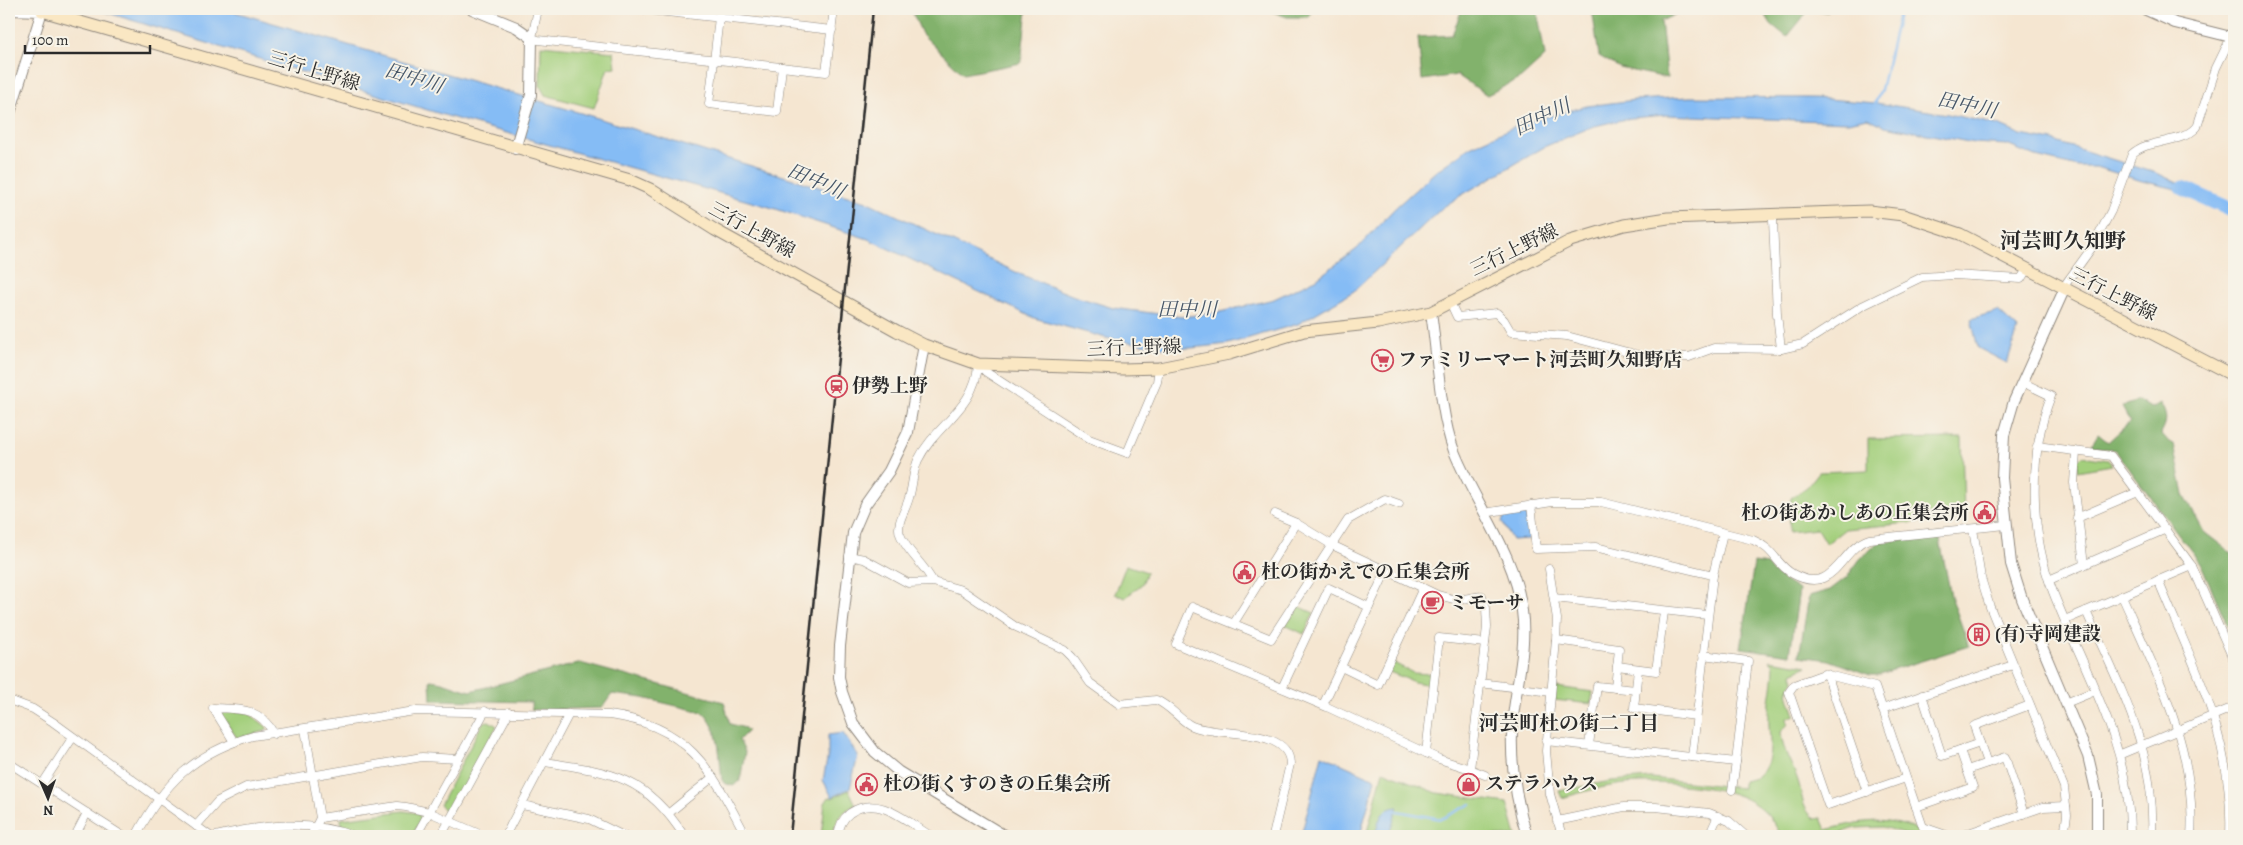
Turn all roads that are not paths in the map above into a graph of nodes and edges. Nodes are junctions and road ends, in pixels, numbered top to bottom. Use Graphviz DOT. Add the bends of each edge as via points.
graph roads {
  1 [pos="472,9"];
  2 [pos="538,9"];
  3 [pos="639,9"];
  4 [pos="720,9"];
  5 [pos="834,9"];
  6 [pos="2144,9"];
  7 [pos="9,10"];
  8 [pos="43,10"];
  9 [pos="719,18"];
  10 [pos="832,30"];
  11 [pos="2233,34"];
  12 [pos="532,38"];
  13 [pos="714,60"];
  14 [pos="782,68"];
  15 [pos="9,116"];
  16 [pos="516,145"];
  17 [pos="1770,214"];
  18 [pos="2026,269"];
  19 [pos="2064,290"];
  20 [pos="1450,302"];
  21 [pos="1431,312"];
  22 [pos="924,345"];
  23 [pos="1781,349"];
  24 [pos="978,364"];
  25 [pos="1159,368"];
  26 [pos="2234,376"];
  27 [pos="2022,382"];
  28 [pos="2037,446"];
  29 [pos="2076,452"];
  30 [pos="2138,492"];
  31 [pos="1398,504"];
  32 [pos="1531,505"];
  33 [pos="1484,513"];
  34 [pos="1275,514"];
  35 [pos="2077,518"];
  36 [pos="1296,523"];
  37 [pos="2006,525"];
  38 [pos="1973,528"];
  39 [pos="2166,529"];
  40 [pos="1723,533"];
  41 [pos="1332,545"];
  42 [pos="849,556"];
  43 [pos="2084,564"];
  44 [pos="2192,566"];
  45 [pos="1549,569"];
  46 [pos="1386,571"];
  47 [pos="1713,575"];
  48 [pos="2049,580"];
  49 [pos="2158,580"];
  50 [pos="933,582"];
  51 [pos="1423,588"];
  52 [pos="2122,596"];
  53 [pos="1554,598"];
  54 [pos="1369,607"];
  55 [pos="2086,611"];
  56 [pos="1664,612"];
  57 [pos="1708,616"];
  58 [pos="2065,620"];
  59 [pos="1234,623"];
  60 [pos="1556,640"];
  61 [pos="1485,644"];
  62 [pos="1704,655"];
  63 [pos="2234,661"];
  64 [pos="2013,665"];
  65 [pos="1617,666"];
  66 [pos="1341,668"];
  67 [pos="1638,669"];
  68 [pos="1827,674"];
  69 [pos="1480,683"];
  70 [pos="1282,688"];
  71 [pos="1517,688"];
  72 [pos="1615,688"];
  73 [pos="1636,690"];
  74 [pos="2095,691"];
  75 [pos="1551,692"];
  76 [pos="1922,695"];
  77 [pos="9,700"];
  78 [pos="2066,703"];
  79 [pos="1323,705"];
  80 [pos="2030,705"];
  81 [pos="2234,707"];
  82 [pos="1882,709"];
  83 [pos="485,712"];
  84 [pos="509,712"];
  85 [pos="569,714"];
  86 [pos="1696,716"];
  87 [pos="2214,716"];
  88 [pos="305,730"];
  89 [pos="2179,732"];
  90 [pos="274,734"];
  91 [pos="73,737"];
  92 [pos="1546,741"];
  93 [pos="234,742"];
  94 [pos="1980,742"];
  95 [pos="1589,745"];
  96 [pos="2143,746"];
  97 [pos="1960,750"];
  98 [pos="1426,753"];
  99 [pos="2121,754"];
  100 [pos="1692,757"];
  101 [pos="458,759"];
  102 [pos="545,762"];
  103 [pos="1736,762"];
  104 [pos="1987,762"];
  105 [pos="9,763"];
  106 [pos="1470,769"];
  107 [pos="1967,770"];
  108 [pos="313,775"];
  109 [pos="1485,776"];
  110 [pos="713,777"];
  111 [pos="1906,778"];
  112 [pos="43,783"];
  113 [pos="1732,790"];
  114 [pos="1867,792"];
  115 [pos="157,800"];
  116 [pos="522,804"];
  117 [pos="2066,806"];
  118 [pos="1916,807"];
  119 [pos="429,812"];
  120 [pos="86,813"];
  121 [pos="669,813"];
  122 [pos="2024,814"];
  123 [pos="1718,816"];
  124 [pos="1557,821"];
  125 [pos="318,822"];
  126 [pos="449,822"];
  127 [pos="196,826"];
  128 [pos="9,832"];
  129 [pos="15,836"];
  130 [pos="75,836"];
  131 [pos="122,836"];
  132 [pos="136,836"];
  133 [pos="210,836"];
  134 [pos="216,836"];
  135 [pos="311,836"];
  136 [pos="354,836"];
  137 [pos="416,836"];
  138 [pos="441,836"];
  139 [pos="484,836"];
  140 [pos="505,836"];
  141 [pos="624,836"];
  142 [pos="684,836"];
  143 [pos="746,836"];
  144 [pos="838,836"];
  145 [pos="931,836"];
  146 [pos="1005,836"];
  147 [pos="1273,836"];
  148 [pos="1527,836"];
  149 [pos="1562,836"];
  150 [pos="1708,836"];
  151 [pos="1746,836"];
  152 [pos="1949,836"];
  153 [pos="1960,836"];
  154 [pos="2064,836"];
  155 [pos="2097,836"];
  156 [pos="2135,836"];
  157 [pos="2152,836"];
  158 [pos="2190,836"];
  159 [pos="2230,836"];
  1 -- 12 [label="street" via="516,27"];
  2 -- 12 [label="street"];
  3 -- 9 [label="street"];
  4 -- 9 [label="street"];
  5 -- 10 [label="street"];
  6 -- 11 [label="street" via="2175,23"];
  7 -- 8 [label="street"];
  8 -- 15 [label="street"];
  8 -- 16 [label="main road, 三行上野線"];
  9 -- 10 [label="street"];
  9 -- 13 [label="street"];
  10 -- 14 [label="street" via="826,72"];
  11 -- 19 [label="street" via="2216,68 2197,127 2190,133 2136,150 2131,156 2120,190 2093,246"];
  12 -- 13 [label="street"];
  12 -- 16 [label="street" via="530,97"];
  13 -- 14 [label="street"];
  13 -- 14 [label="street" via="709,104 777,112"];
  16 -- 22 [label="main road, 三行上野線" via="650,189 715,230"];
  17 -- 18 [label="main road, 三行上野線" via="1854,211 1903,215 1960,234"];
  17 -- 20 [label="main road, 三行上野線" via="1668,218 1594,233 1570,241"];
  17 -- 23 [label="street" via="1773,220"];
  18 -- 19 [label="main road, 三行上野線"];
  18 -- 23 [label="street" via="2021,279 1954,275 1922,277 1862,306 1803,344"];
  19 -- 26 [label="main road, 三行上野線"];
  19 -- 27 [label="street"];
  20 -- 21 [label="main road, 三行上野線"];
  20 -- 23 [label="street" via="1457,317 1497,314 1510,332 1567,336 1642,356 1689,357 1714,348"];
  21 -- 25 [label="main road, 三行上野線" via="1378,324 1304,331 1220,356"];
  21 -- 33 [label="street" via="1446,422 1453,448"];
  22 -- 24 [label="main road, 三行上野線"];
  22 -- 42 [label="street" via="908,432 889,471 862,510"];
  24 -- 25 [label="main road, 三行上野線"];
  24 -- 25 [label="street" via="1089,439 1127,453 1157,382"];
  24 -- 50 [label="street" via="975,383 964,402 950,422 929,442 918,461 899,524 900,534"];
  27 -- 28 [label="street" via="2051,396"];
  27 -- 37 [label="street" via="2002,448"];
  28 -- 29 [label="street"];
  28 -- 48 [label="street" via="2034,467 2036,496 2042,552"];
  29 -- 30 [label="street" via="2111,456"];
  29 -- 35 [label="street"];
  30 -- 35 [label="street"];
  30 -- 39 [label="street"];
  31 -- 41 [label="street" via="1385,499 1348,520"];
  32 -- 33 [label="street"];
  32 -- 40 [label="street" via="1564,501 1601,502"];
  32 -- 47 [label="street" via="1536,549 1595,547"];
  33 -- 71 [label="street" via="1516,580 1522,611 1523,639"];
  34 -- 36 [label="street"];
  35 -- 43 [label="street"];
  36 -- 41 [label="street"];
  36 -- 59 [label="street"];
  37 -- 38 [label="street"];
  37 -- 78 [label="street" via="2014,576"];
  38 -- 40 [label="street" via="1863,540 1836,571 1813,579 1787,571 1764,544"];
  38 -- 64 [label="street" via="1985,593"];
  39 -- 43 [label="street"];
  39 -- 44 [label="street"];
  40 -- 47 [label="street"];
  41 -- 46 [label="street"];
  41 -- 59 [label="street" via="1271,639"];
  42 -- 50 [label="street" via="864,559 908,583"];
  42 -- 146 [label="street" via="840,678 853,724 867,744 887,763"];
  43 -- 48 [label="street"];
  44 -- 49 [label="street"];
  44 -- 63 [label="street"];
  45 -- 53 [label="street"];
  46 -- 51 [label="street"];
  46 -- 54 [label="street"];
  47 -- 57 [label="street"];
  48 -- 58 [label="street"];
  49 -- 52 [label="street"];
  49 -- 87 [label="street"];
  50 -- 147 [label="street" via="962,590 1016,627 1065,650 1090,683 1119,704 1156,700 1191,725 1227,730 1284,746 1290,764"];
  51 -- 61 [label="street" via="1447,598 1468,600 1482,596 1486,608"];
  51 -- 66 [label="street" via="1378,685"];
  52 -- 55 [label="street"];
  52 -- 89 [label="street"];
  53 -- 56 [label="street"];
  53 -- 60 [label="street"];
  54 -- 66 [label="street"];
  54 -- 70 [label="street" via="1329,588"];
  55 -- 58 [label="street"];
  55 -- 96 [label="street"];
  56 -- 57 [label="street"];
  56 -- 67 [label="street" via="1656,671"];
  57 -- 62 [label="street"];
  58 -- 74 [label="street"];
  59 -- 70 [label="street" via="1192,607 1176,644"];
  60 -- 65 [label="street" via="1619,649"];
  60 -- 75 [label="street"];
  61 -- 69 [label="street"];
  61 -- 98 [label="street" via="1439,638"];
  62 -- 86 [label="street"];
  62 -- 103 [label="street" via="1748,660"];
  64 -- 76 [label="street"];
  64 -- 80 [label="street"];
  65 -- 67 [label="street"];
  65 -- 72 [label="street"];
  66 -- 79 [label="street"];
  67 -- 73 [label="street"];
  68 -- 82 [label="street" via="1875,687"];
  68 -- 114 [label="street"];
  68 -- 114 [label="street" via="1794,685 1790,692 1798,718 1828,805"];
  69 -- 71 [label="street"];
  69 -- 106 [label="street"];
  70 -- 79 [label="street"];
  71 -- 75 [label="street"];
  71 -- 148 [label="street" via="1511,762"];
  72 -- 73 [label="street"];
  72 -- 95 [label="street" via="1597,686"];
  73 -- 86 [label="street" via="1634,708"];
  74 -- 78 [label="street"];
  74 -- 99 [label="street"];
  75 -- 92 [label="street"];
  76 -- 82 [label="street"];
  76 -- 97 [label="street" via="1942,756"];
  77 -- 91 [label="street" via="32,708"];
  78 -- 155 [label="street" via="2092,770 2097,795"];
  79 -- 98 [label="street"];
  80 -- 94 [label="street" via="1974,726"];
  80 -- 117 [label="street" via="2060,773"];
  81 -- 87 [label="street"];
  82 -- 111 [label="street"];
  83 -- 84 [label="street"];
  83 -- 88 [label="street" via="415,711"];
  83 -- 101 [label="street"];
  84 -- 85 [label="street"];
  84 -- 126 [label="street"];
  85 -- 102 [label="street"];
  85 -- 110 [label="street" via="629,718 662,728 691,750"];
  86 -- 100 [label="street"];
  87 -- 89 [label="street"];
  87 -- 159 [label="street" via="2228,775"];
  88 -- 90 [label="street"];
  88 -- 108 [label="street"];
  89 -- 96 [label="street"];
  89 -- 158 [label="street" via="2190,786"];
  90 -- 93 [label="street"];
  90 -- 93 [label="street" via="248,709 213,708"];
  91 -- 112 [label="street"];
  91 -- 115 [label="street"];
  92 -- 95 [label="street"];
  92 -- 124 [label="street" via="1547,783"];
  93 -- 115 [label="street" via="194,763 168,785"];
  94 -- 97 [label="street"];
  94 -- 104 [label="street"];
  95 -- 100 [label="street"];
  96 -- 99 [label="street"];
  96 -- 157 [label="street" via="2153,799"];
  97 -- 107 [label="street"];
  98 -- 106 [label="street"];
  99 -- 156 [label="street" via="2129,796 2130,835"];
  100 -- 103 [label="street"];
  101 -- 108 [label="street" via="422,756"];
  101 -- 119 [label="street"];
  102 -- 116 [label="street"];
  102 -- 121 [label="street" via="616,776 642,789"];
  103 -- 113 [label="street"];
  104 -- 107 [label="street"];
  104 -- 122 [label="street" via="2004,757"];
  105 -- 112 [label="street"];
  106 -- 109 [label="street"];
  107 -- 118 [label="street" via="1973,787"];
  108 -- 125 [label="street"];
  108 -- 127 [label="street" via="255,785 232,793 218,802"];
  110 -- 121 [label="street"];
  110 -- 143 [label="street"];
  111 -- 114 [label="street"];
  111 -- 118 [label="street"];
  112 -- 120 [label="street"];
  115 -- 127 [label="street"];
  115 -- 132 [label="street"];
  116 -- 140 [label="street"];
  116 -- 141 [label="street" via="589,819"];
  117 -- 122 [label="street" via="2043,807"];
  117 -- 154 [label="street"];
  118 -- 152 [label="street" via="1923,827"];
  119 -- 125 [label="street" via="397,806"];
  119 -- 126 [label="street"];
  119 -- 137 [label="street"];
  120 -- 130 [label="street"];
  120 -- 131 [label="street"];
  121 -- 142 [label="street"];
  122 -- 153 [label="street"];
  123 -- 124 [label="street" via="1640,806"];
  123 -- 150 [label="street"];
  123 -- 151 [label="street" via="1737,826"];
  124 -- 149 [label="street"];
  125 -- 134 [label="street"];
  125 -- 135 [label="street"];
  125 -- 136 [label="street"];
  126 -- 138 [label="street"];
  126 -- 139 [label="street"];
  127 -- 133 [label="street"];
  128 -- 129 [label="street"];
  144 -- 145 [label="street" via="846,816 859,807 871,805 886,808"];
}
